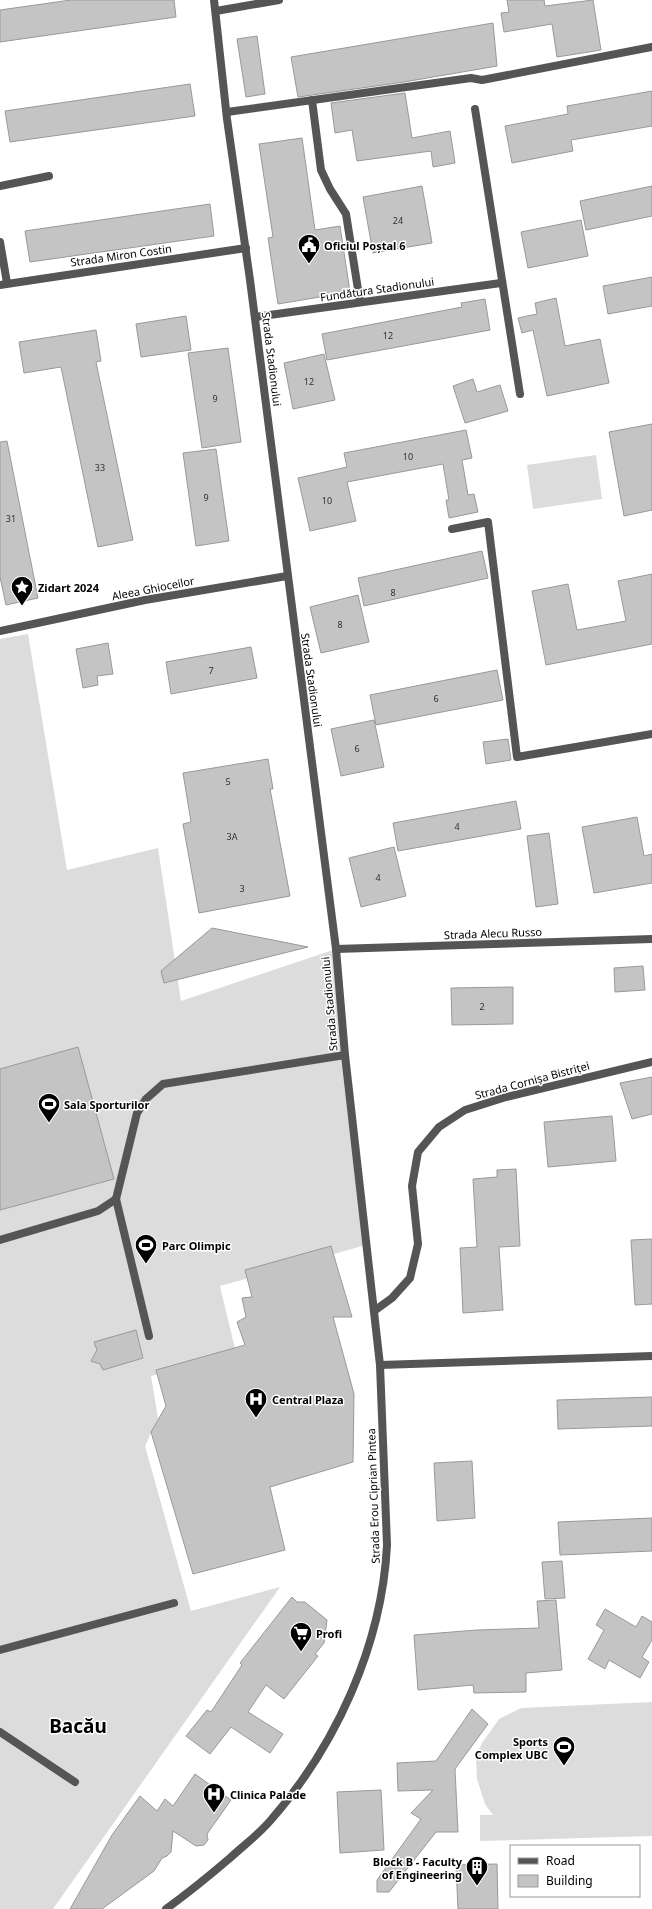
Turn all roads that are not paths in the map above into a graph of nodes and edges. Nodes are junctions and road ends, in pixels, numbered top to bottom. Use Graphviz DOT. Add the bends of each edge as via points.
graph roads {
  1 [pos="214,0"];
  2 [pos="279,0"];
  3 [pos="216,10"];
  4 [pos="652,47"];
  5 [pos="312,100"];
  6 [pos="475,109"];
  7 [pos="227,112"];
  8 [pos="49,176"];
  9 [pos="0,186"];
  10 [pos="0,242"];
  11 [pos="246,248"];
  12 [pos="501,283"];
  13 [pos="4,284"];
  14 [pos="360,302"];
  15 [pos="255,317"];
  16 [pos="520,394"];
  17 [pos="452,528"];
  18 [pos="287,576"];
  19 [pos="0,632"];
  20 [pos="652,734"];
  21 [pos="652,939"];
  22 [pos="336,949"];
  23 [pos="345,1055"];
  24 [pos="652,1062"];
  25 [pos="116,1199"];
  26 [pos="0,1240"];
  27 [pos="374,1311"];
  28 [pos="149,1336"];
  29 [pos="652,1356"];
  30 [pos="380,1365"];
  31 [pos="174,1603"];
  32 [pos="0,1650"];
  33 [pos="0,1732"];
  34 [pos="75,1782"];
  35 [pos="166,1909"];
  1 -- 3 [label="street, Strada Stadionului"];
  2 -- 3 [label="street"];
  3 -- 7 [label="street, Strada Stadionului"];
  4 -- 5 [label="street" via="482,80 471,78"];
  5 -- 7 [label="street"];
  5 -- 14 [label="street" via="321,170 346,214"];
  6 -- 12 [label="street"];
  7 -- 11 [label="street, Strada Stadionului"];
  8 -- 9 [label="street"];
  10 -- 13 [label="street"];
  11 -- 13 [label="street, Strada Miron Costin"];
  11 -- 15 [label="street, Strada Stadionului"];
  12 -- 14 [label="street, Fundătura Stadionului"];
  12 -- 16 [label="street"];
  14 -- 15 [label="street, Fundătura Stadionului"];
  15 -- 18 [label="street, Strada Stadionului"];
  17 -- 20 [label="street" via="488,522 517,757"];
  18 -- 19 [label="street, Aleea Ghioceilor" via="145,600"];
  18 -- 22 [label="street, Strada Stadionului"];
  21 -- 22 [label="street, Strada Alecu Russo"];
  22 -- 23 [label="street, Strada Stadionului"];
  23 -- 25 [label="street" via="163,1084 146,1099 137,1113"];
  23 -- 27 [label="street, Strada Stadionului"];
  24 -- 27 [label="street, Strada Cornișa Bistriței" via="506,1097 465,1110 440,1127 418,1152 412,1186 418,1244 410,1278 392,1298"];
  25 -- 26 [label="street" via="98,1211"];
  25 -- 28 [label="street"];
  27 -- 30 [label="street, Strada Stadionului"];
  29 -- 30 [label="street"];
  30 -- 35 [label="street, Strada Erou Ciprian Pintea" via="386,1569 373,1629 354,1687 324,1746 301,1782 269,1822 188,1894"];
  31 -- 32 [label="street"];
  33 -- 34 [label="street"];
}
